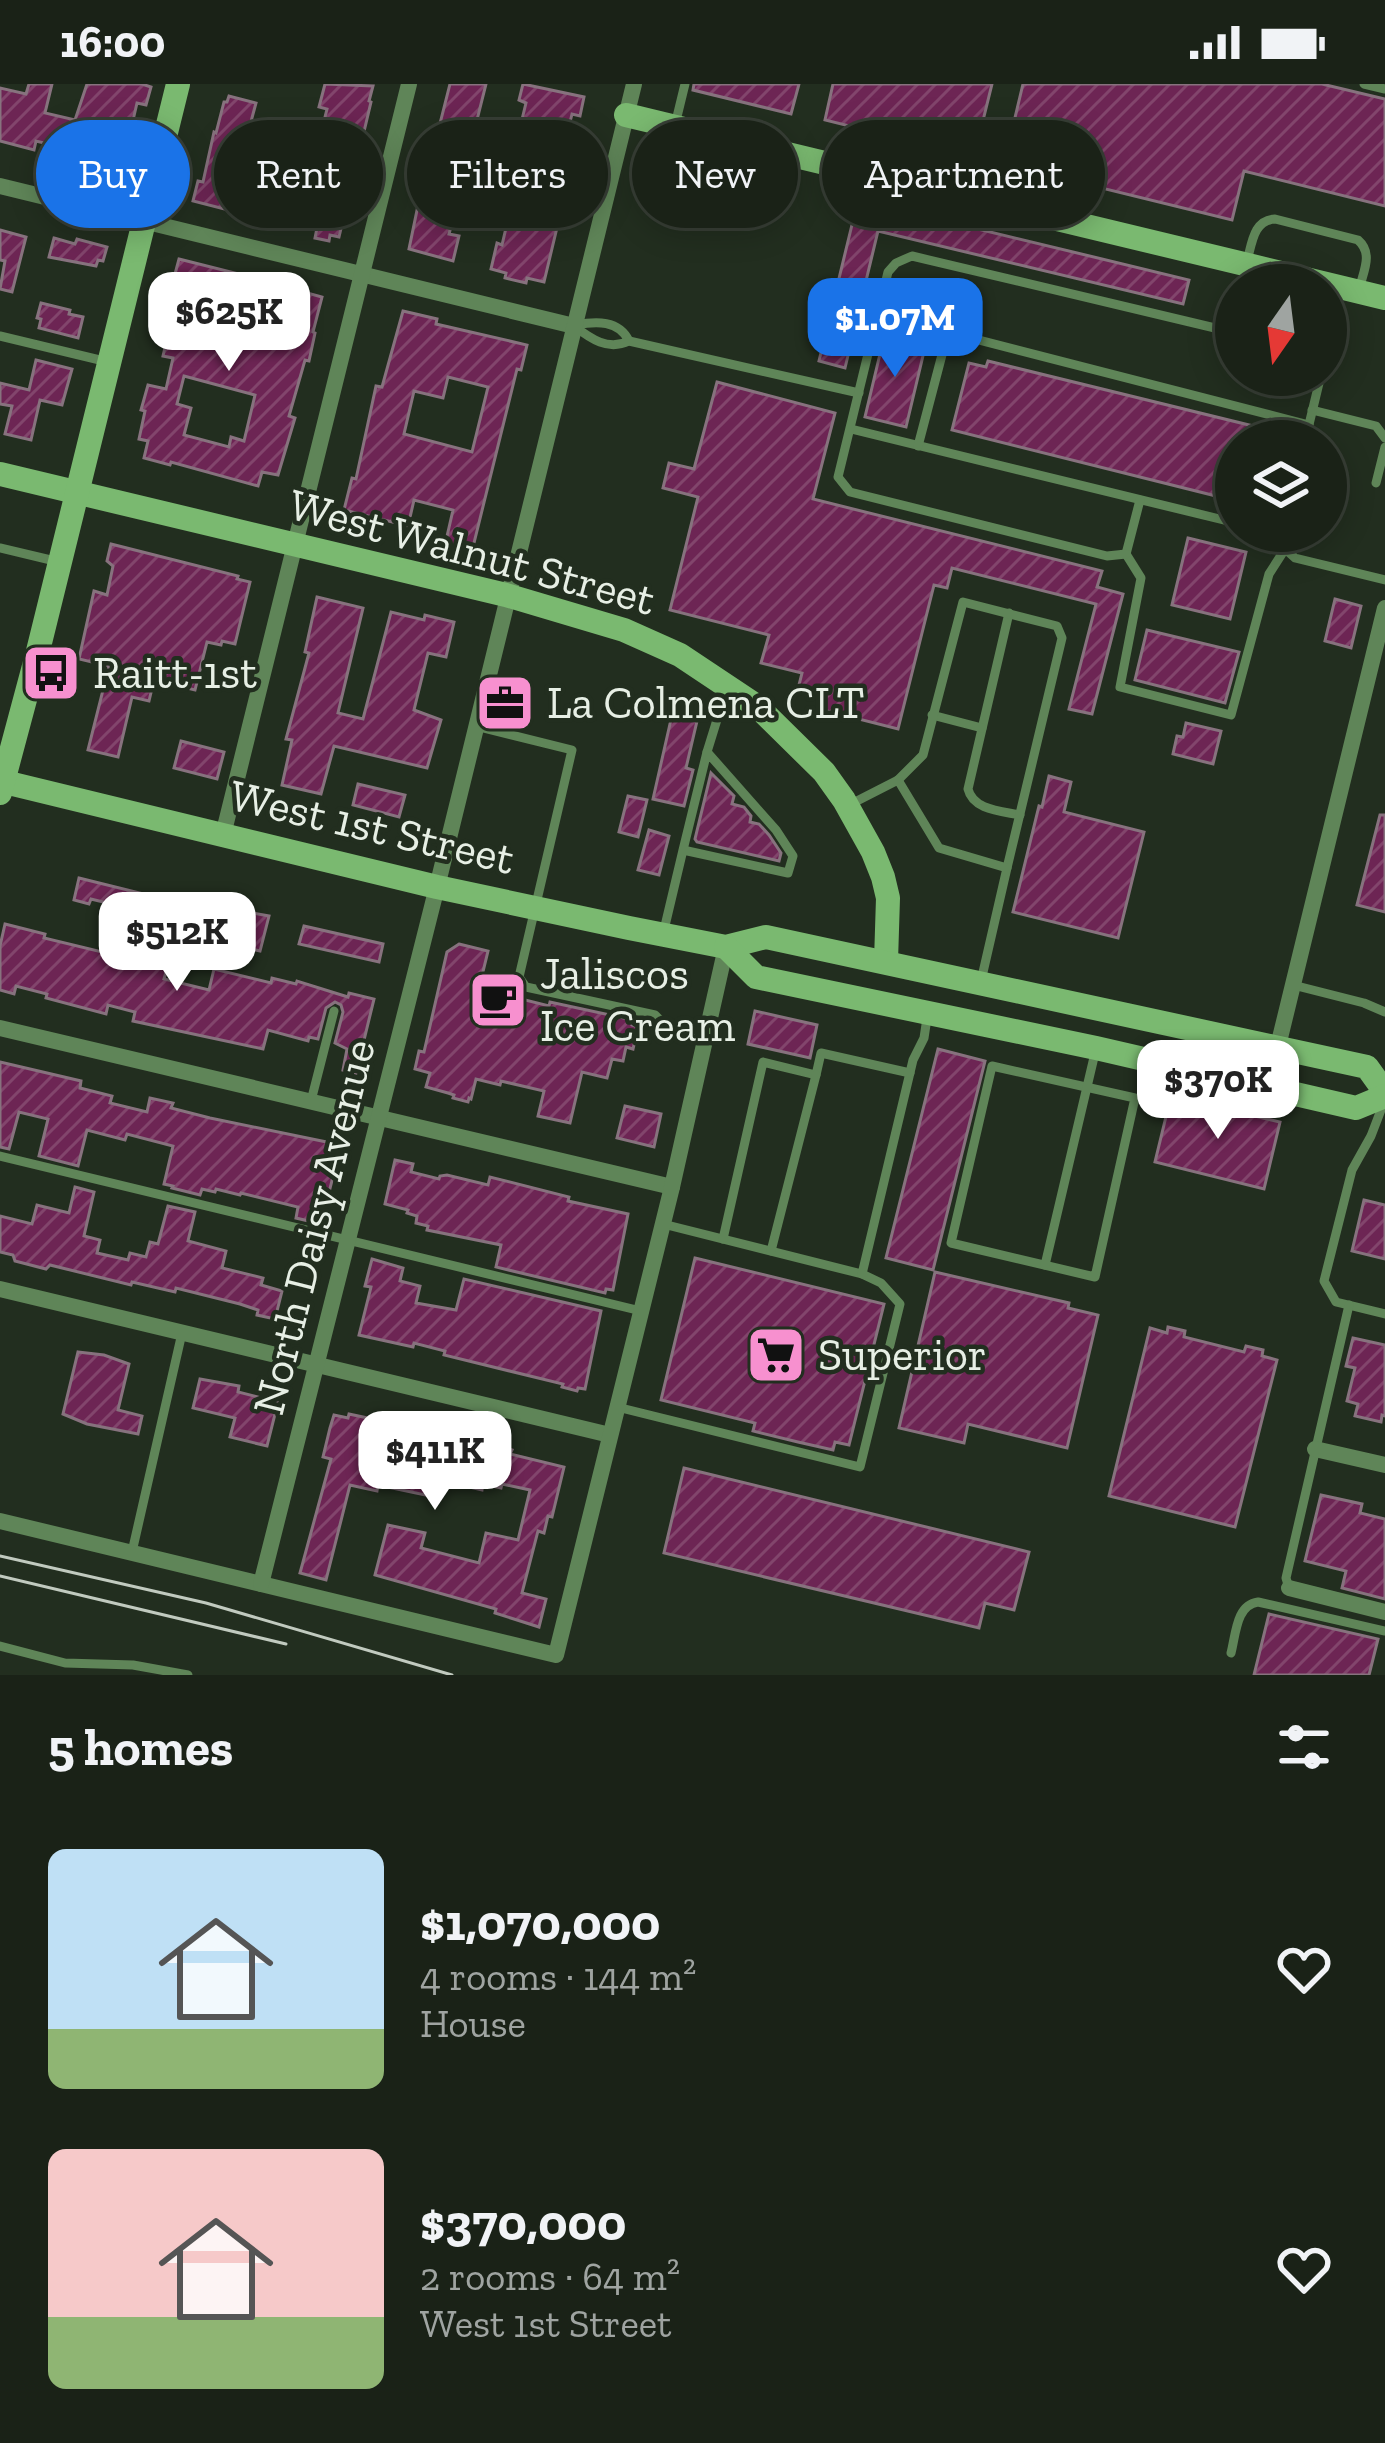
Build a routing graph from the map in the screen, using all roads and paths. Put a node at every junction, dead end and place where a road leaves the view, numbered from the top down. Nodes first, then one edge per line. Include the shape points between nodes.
1 (178, 84) edge
2 (409, 84) edge
3 (634, 84) edge
4 (685, 84) edge
5 (1364, 84) edge
6 (1385, 89) edge
7 (626, 115) junction
8 (169, 120) edge
9 (646, 120) edge
10 (677, 120) edge
11 (798, 157) edge
12 (0, 186) edge
13 (36, 195) edge
14 (143, 228) edge
15 (174, 228) edge
16 (1242, 264) edge
17 (1246, 264) edge
18 (362, 274) junction
19 (1347, 289) edge
20 (1358, 292) junction
21 (1385, 298) edge
22 (878, 314) junction
23 (574, 326) junction
24 (1215, 328) edge
25 (948, 332) junction
26 (0, 336) edge
27 (629, 341) junction
28 (110, 362) junction
29 (859, 393) junction
30 (1316, 396) edge
31 (1312, 410) junction
32 (1290, 420) edge
33 (1310, 420) edge
34 (851, 429) junction
35 (1385, 442) edge
36 (918, 446) junction
37 (0, 474) edge
38 (1376, 483) dead end
39 (77, 493) junction
40 (1140, 500) junction
41 (1215, 518) edge
42 (295, 545) junction
43 (0, 548) edge
44 (1283, 552) edge
45 (1288, 552) edge
46 (1126, 554) junction
47 (60, 562) junction
48 (1385, 580) edge
49 (506, 596) junction
50 (1385, 608) edge
51 (1009, 613) junction
52 (733, 689) junction
53 (932, 715) junction
54 (475, 726) junction
55 (982, 728) junction
56 (707, 752) junction
57 (898, 780) junction
58 (1, 786) edge
59 (847, 806) junction
60 (1020, 815) junction
61 (223, 836) junction
62 (683, 850) junction
63 (1007, 868) junction
64 (436, 887) junction
65 (534, 908) junction
66 (663, 935) junction
67 (726, 947) junction
68 (886, 961) junction
69 (981, 982) junction
70 (1293, 985) junction
71 (334, 1011) dead end
72 (1385, 1012) edge
73 (928, 1013) junction
74 (0, 1028) edge
75 (705, 1039) junction
76 (1278, 1046) junction
77 (1096, 1048) junction
78 (910, 1073) junction
79 (815, 1076) junction
80 (1087, 1087) junction
81 (1268, 1087) junction
82 (1385, 1096) edge
83 (311, 1101) junction
84 (379, 1117) junction
85 (0, 1156) edge
86 (672, 1187) junction
87 (663, 1224) junction
88 (723, 1239) junction
89 (347, 1241) junction
90 (771, 1251) junction
91 (1045, 1265) junction
92 (862, 1274) junction
93 (0, 1289) edge
94 (1349, 1306) junction
95 (641, 1311) junction
96 (1385, 1314) edge
97 (182, 1333) junction
98 (316, 1365) junction
99 (617, 1407) junction
100 (610, 1435) junction
101 (1315, 1449) junction
102 (1385, 1465) edge
103 (0, 1521) edge
104 (132, 1552) junction
105 (261, 1583) junction
106 (1289, 1588) joint
107 (1385, 1612) edge
108 (1385, 1631) edge
109 (0, 1646) edge
110 (1231, 1653) dead end
111 (188, 1675) edge

1 - 8 street
2 - 18 street
3 - 7 street, North Daisy Avenue
4 - 10 lane
5 - 6 lane
7 - 9 street
7 - 23 street, North Daisy Avenue
11 - 16 street
12 - 13 street
14 - 28 street
15 - 18 street
17 - 20 lane via 1268,219 1352,237 1367,257
18 - 23 street
18 - 42 street
19 - 20 street
20 - 21 street
22 - 24 lane via 888,272 912,256
22 - 25 lane
22 - 29 lane
23 - 27 lane via 608,344
23 - 27 lane via 613,326
23 - 49 street, North Daisy Avenue
25 - 32 lane
25 - 36 lane
26 - 28 lane
27 - 29 lane
28 - 39 street
29 - 34 lane
30 - 31 lane
31 - 33 lane
31 - 35 lane via 1376,426
34 - 36 lane
34 - 46 lane via 838,476 850,492 1107,556
35 - 38 lane
36 - 40 lane
37 - 39 street, West Walnut Street
39 - 42 street, West Walnut Street
39 - 47 street
40 - 41 lane
40 - 46 lane
42 - 49 street, West Walnut Street
42 - 61 street
43 - 47 lane
44 - 46 lane via 1269,574 1232,715 1120,687 1142,578
45 - 48 lane
47 - 58 street
49 - 52 street, West Walnut Street via 623,631
49 - 54 street, North Daisy Avenue
50 - 70 street
51 - 53 lane via 963,602
51 - 55 lane
51 - 60 lane via 1057,626 1062,638
52 - 56 lane
52 - 59 street, West Walnut Street via 794,740
53 - 55 lane
53 - 57 lane via 923,755
54 - 64 street, North Daisy Avenue
54 - 65 lane via 572,750
55 - 60 lane via 969,797
56 - 62 lane
56 - 62 lane via 793,856 788,873
57 - 59 lane
57 - 63 lane via 939,848
58 - 61 street, West 1st Street
59 - 68 street, West Walnut Street via 883,877
60 - 63 lane
61 - 64 street, West 1st Street
62 - 66 lane
63 - 69 lane
64 - 65 street, West 1st Street
64 - 84 street, North Daisy Avenue
65 - 66 street, West 1st Street
65 - 75 lane via 519,977 526,987 655,1015 670,1030
66 - 67 street, West 1st Street
67 - 68 street, West 1st Street via 766,937
67 - 73 street, West 1st Street via 756,977
67 - 75 street
68 - 69 street, West 1st Street
69 - 76 street, West 1st Street
70 - 72 lane
70 - 76 street
71 - 83 lane
73 - 77 street, West 1st Street
73 - 78 lane
74 - 83 street
75 - 86 street
76 - 81 street
76 - 82 street, West 1st Street via 1367,1067
77 - 80 lane
77 - 81 street, West 1st Street
78 - 79 lane via 821,1053
78 - 92 lane
79 - 88 lane via 763,1062
79 - 90 lane
80 - 91 lane
80 - 91 lane via 1136,1098 1095,1277
80 - 91 lane via 992,1066 951,1244
81 - 82 street, West 1st Street via 1356,1108
82 - 94 lane via 1352,1171 1324,1281 1336,1302
83 - 84 street
84 - 86 street
84 - 89 street, North Daisy Avenue
85 - 89 lane
86 - 87 street
87 - 88 lane
87 - 95 street
88 - 90 lane
89 - 95 lane
89 - 98 street, North Daisy Avenue
90 - 92 lane
92 - 99 lane via 900,1304 860,1467
93 - 97 street
94 - 96 lane
94 - 101 lane
95 - 99 street
97 - 98 street
97 - 104 lane
98 - 100 street
98 - 105 street, North Daisy Avenue
99 - 100 street
100 - 105 street via 556,1654
101 - 102 street
101 - 106 lane
103 - 104 street
104 - 105 street
106 - 107 street
108 - 110 lane via 1258,1602 1242,1610
109 - 111 lane via 65,1663

